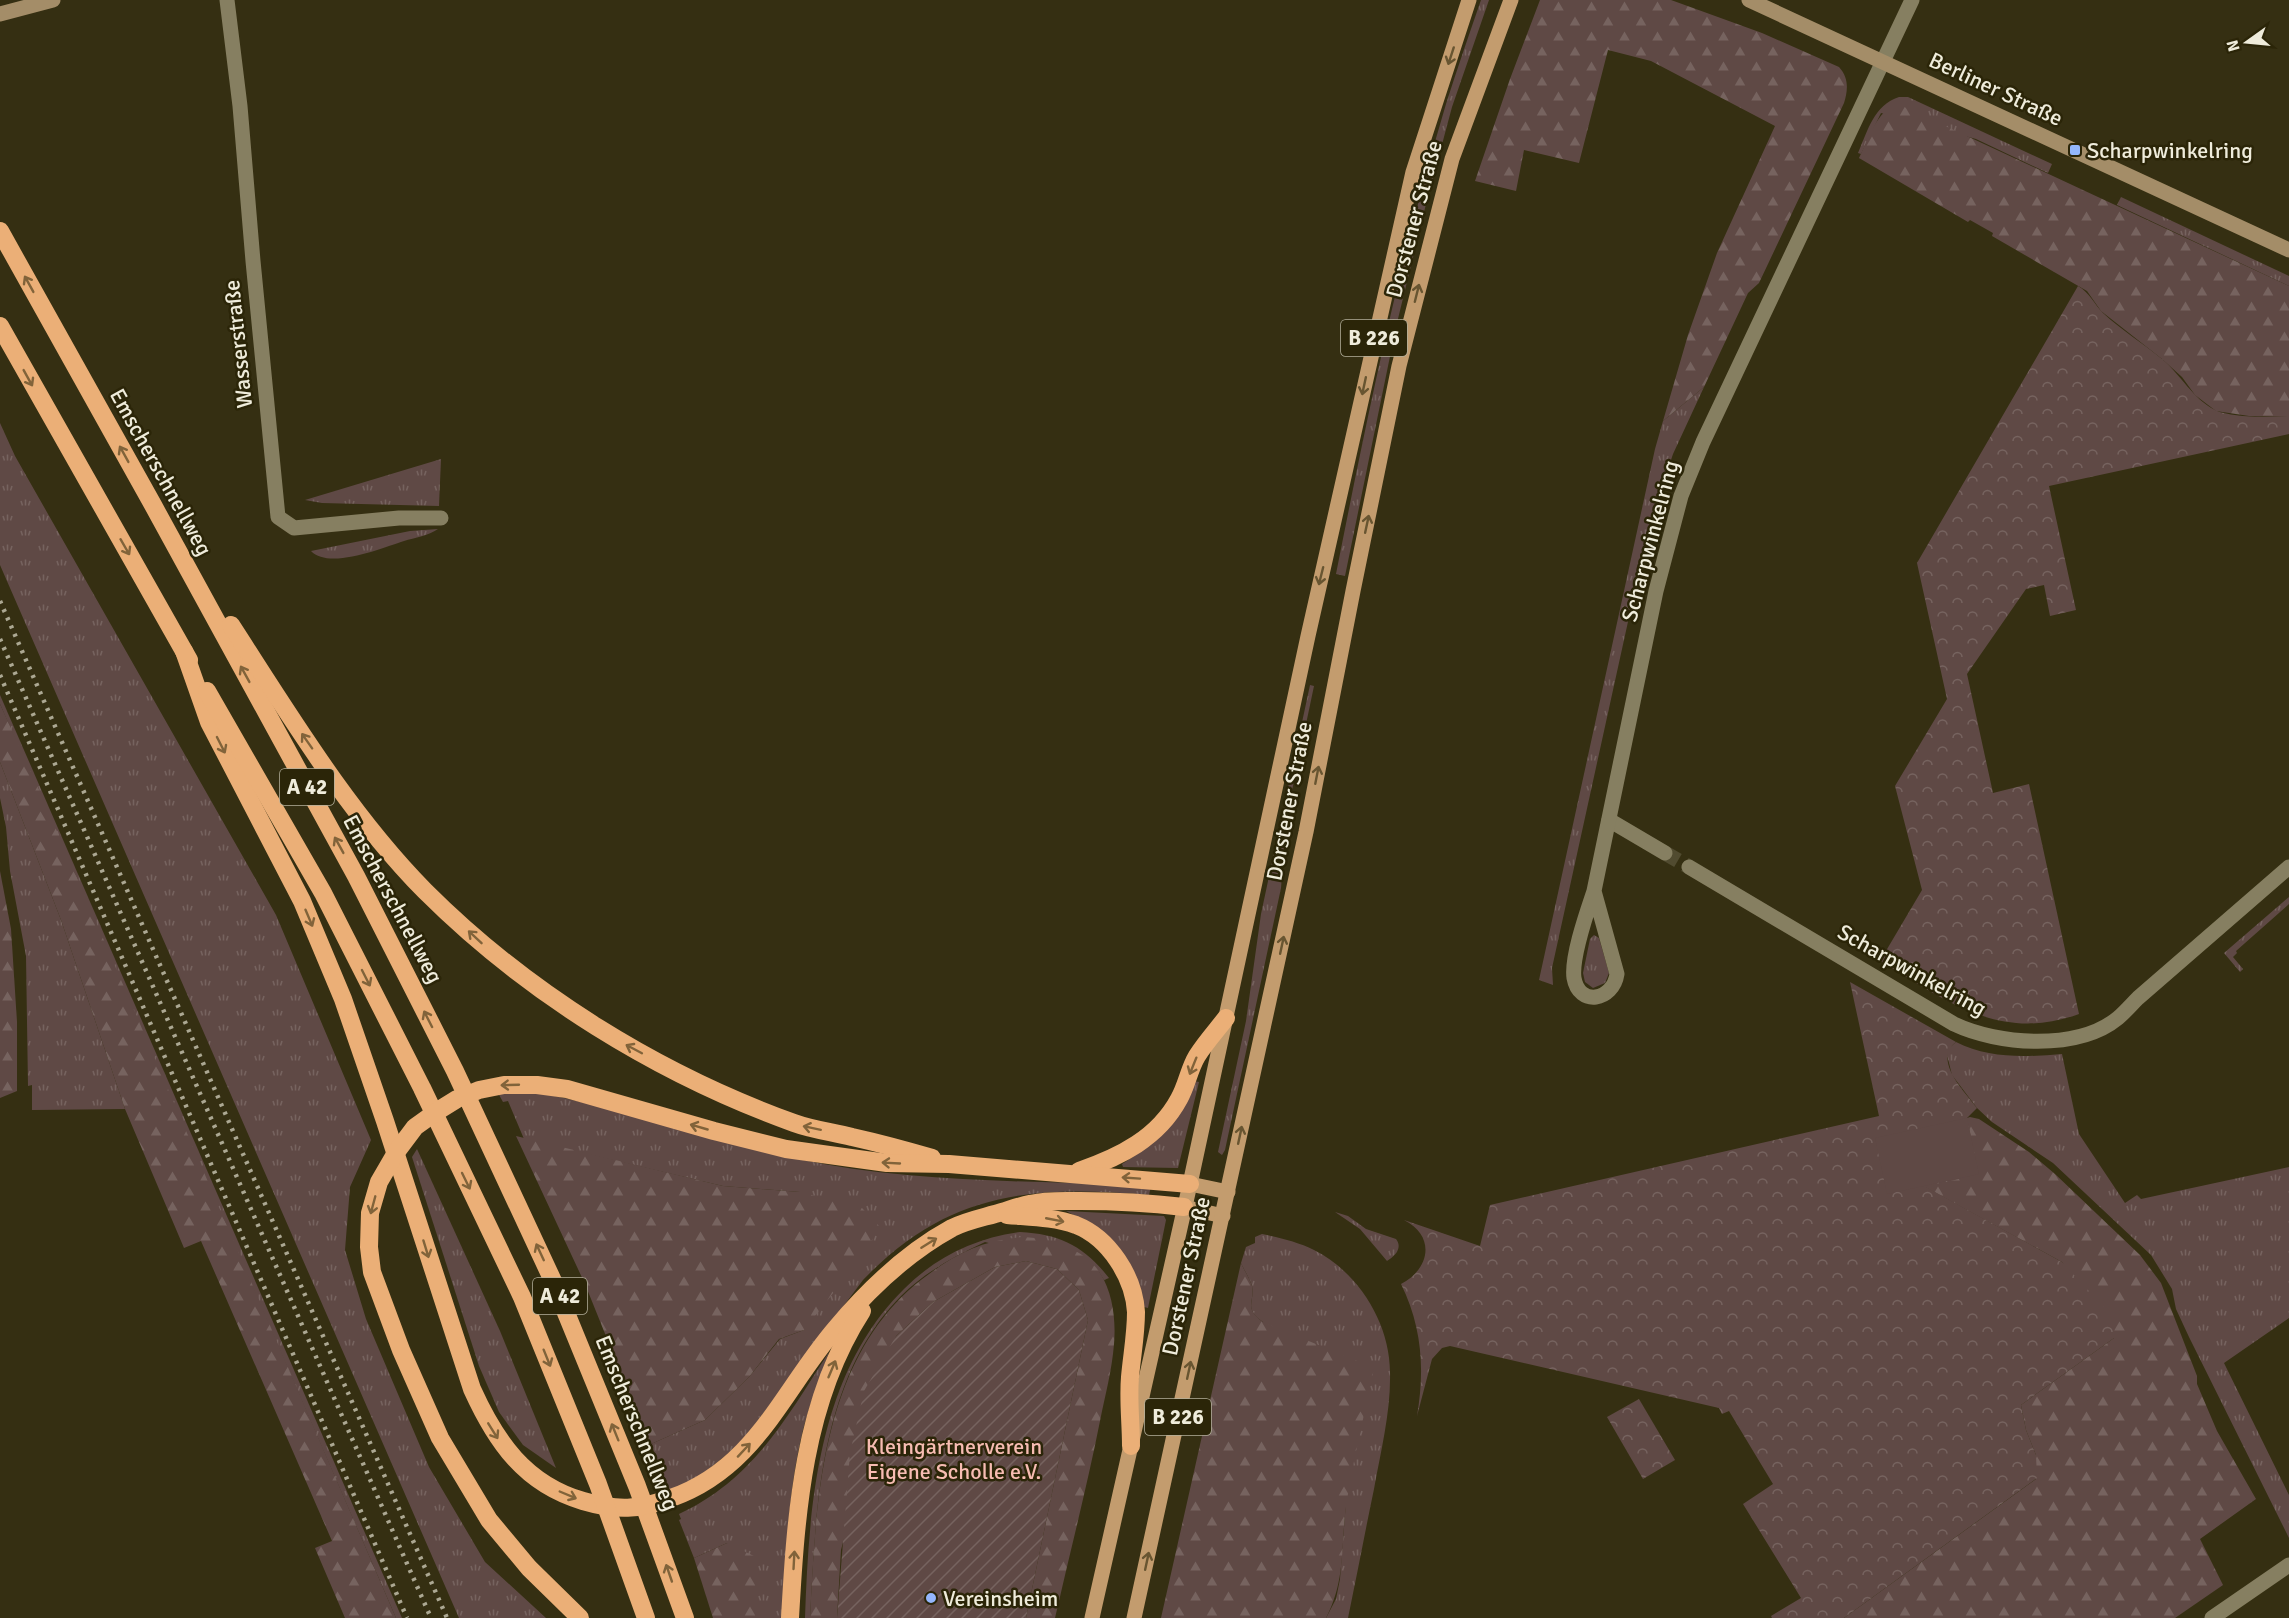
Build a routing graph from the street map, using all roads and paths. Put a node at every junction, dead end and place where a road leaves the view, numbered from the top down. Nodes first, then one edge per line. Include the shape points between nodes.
1 (53, 0) edge
2 (227, 0) edge
3 (1469, 0) edge
4 (1511, 0) edge
5 (1749, 0) edge
6 (1912, 0) edge
7 (0, 14) edge
8 (1882, 60) junction
9 (0, 231) edge
10 (2289, 250) edge
11 (0, 326) edge
12 (153, 505) junction
13 (441, 518) dead end
14 (184, 651) junction
15 (1609, 820) junction
16 (1665, 853) tunnel mouth
17 (1689, 867) tunnel mouth
18 (2289, 867) edge
19 (1594, 891) junction
20 (1226, 1018) junction
21 (949, 1164) junction
22 (1071, 1173) junction
23 (1190, 1184) junction
24 (1228, 1192) junction
25 (1184, 1207) junction
26 (997, 1214) junction
27 (1223, 1216) junction
28 (883, 1279) junction
29 (1131, 1446) junction
30 (2289, 1565) edge
31 (580, 1618) edge
32 (646, 1618) edge
33 (685, 1618) edge
34 (790, 1618) edge
35 (1092, 1618) edge
36 (1134, 1618) edge
37 (2212, 1618) edge

1 - 7 main road
2 - 13 street, Wasserstraße via 278,517 294,528
3 -> 20 main road, Dorstener Straße / B 226 via 1410,183
24 -> 4 main road, Dorstener Straße / B 226 via 1306,832 1403,349 1452,159
5 - 8 main road, Berliner Straße
6 - 8 street, Scharpwinkelring
8 - 10 main road, Berliner Straße
8 - 15 street, Scharpwinkelring via 1681,496 1656,591
12 -> 9 highway, Emscherschnellweg / A 42
11 -> 14 highway, A 42
21 -> 12 highway via 889,1145 796,1124 736,1099 627,1046 496,957 424,890 378,838 303,735
33 -> 12 highway, Emscherschnellweg / A 42 via 654,1528 553,1281 474,1110 356,876
14 -> 28 highway via 209,722 302,901 343,999 472,1389 486,1420 519,1464 546,1485 603,1507 652,1505 691,1491 742,1453 835,1329
14 -> 32 highway, A 42 via 323,893 522,1297 598,1484
15 - 16 street
15 - 19 street, Scharpwinkelring
17 - 18 street, Scharpwinkelring via 1954,1024 1991,1037 2031,1042 2085,1035 2117,1019
19 - 19 street, Scharpwinkelring via 1581,932 1574,980 1582,993 1600,997 1616,983 1617,974
20 -> 22 highway via 1197,1057 1181,1096 1161,1125 1136,1146
20 - 23 main road, Dorstener Straße / B 226
21 - 22 highway
21 -> 31 highway via 887,1163 786,1149 567,1089 537,1085 479,1090 457,1099 415,1127 379,1182 370,1213 372,1272 380,1296 440,1438 489,1520 529,1568
23 -> 22 highway
23 - 24 main road
23 - 25 main road, Dorstener Straße / B 226
24 - 27 main road, Dorstener Straße / B 226
25 - 26 highway via 1049,1201
25 - 27 main road
25 - 29 main road, Dorstener Straße / B 226
28 -> 26 highway via 914,1252 953,1228
26 -> 29 highway via 1048,1218 1077,1226 1102,1242 1120,1266 1136,1311 1130,1378
36 -> 27 main road, Dorstener Straße / B 226
34 -> 28 highway via 804,1468 819,1400 853,1325
29 - 35 main road, Dorstener Straße / B 226
30 - 37 street

